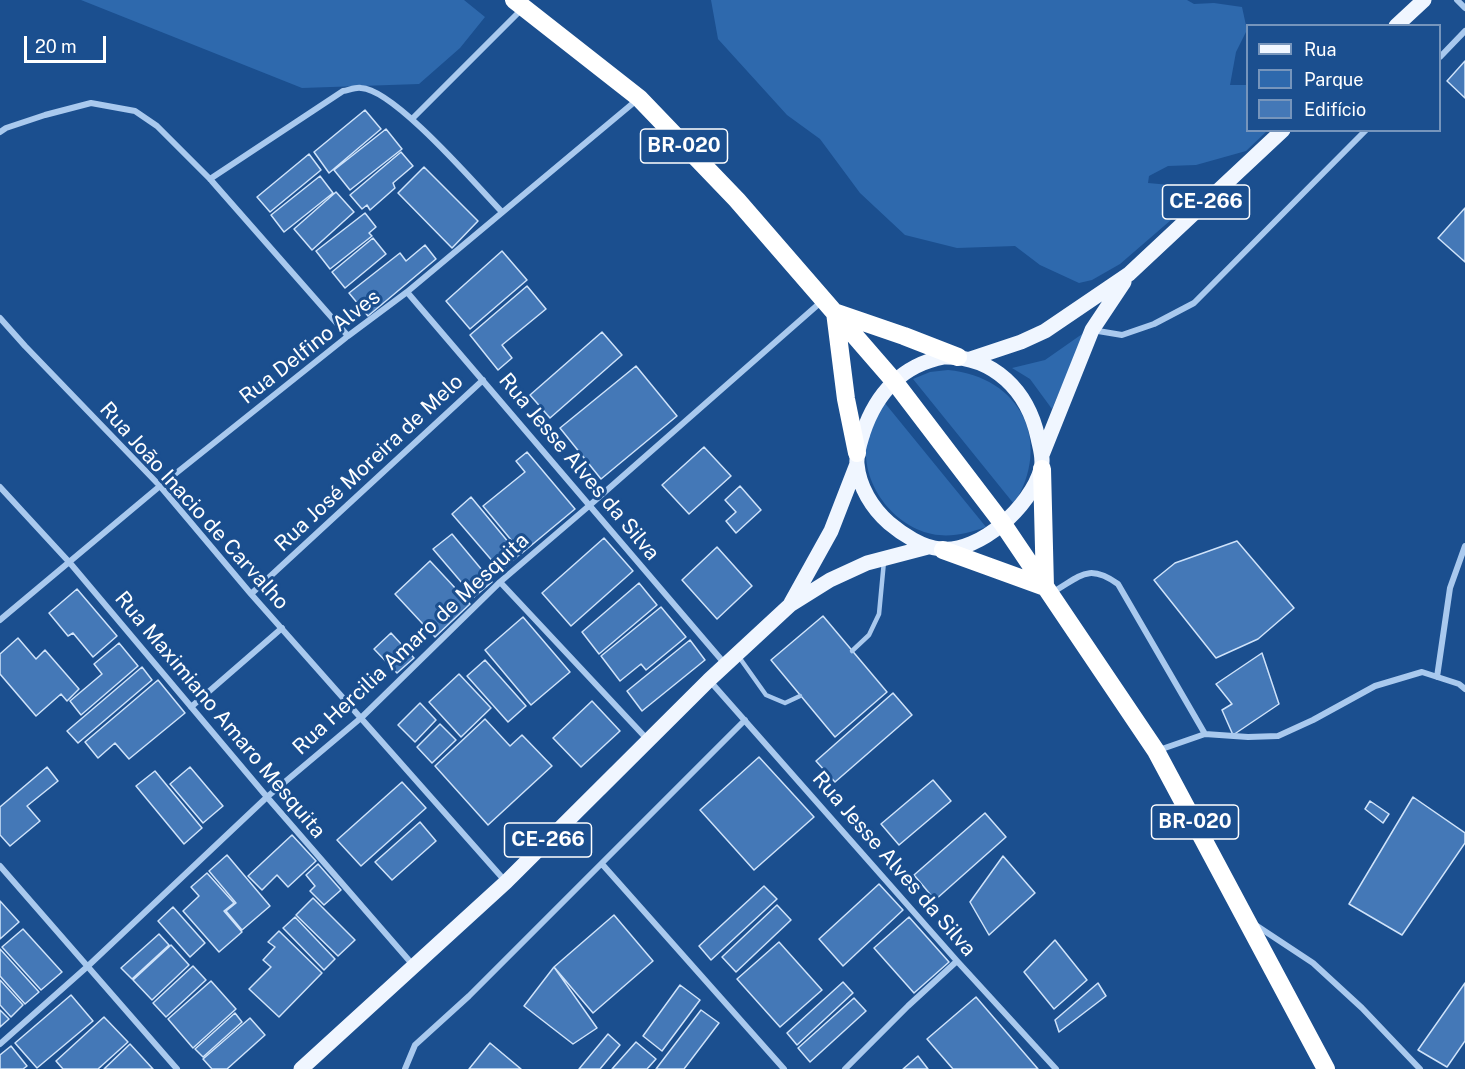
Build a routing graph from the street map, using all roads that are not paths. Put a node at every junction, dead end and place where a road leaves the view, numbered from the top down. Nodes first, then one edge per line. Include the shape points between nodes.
1 (1424, 0) edge
2 (1457, 0) edge
3 (519, 4) edge
4 (1465, 8) edge
5 (1398, 24) edge
6 (1465, 31) edge
7 (1441, 56) edge
8 (639, 98) junction
9 (412, 119) junction
10 (0, 132) edge
11 (1281, 132) edge
12 (1364, 132) edge
13 (210, 179) junction
14 (502, 212) junction
15 (1129, 274) junction
16 (407, 292) junction
17 (829, 306) junction
18 (0, 318) edge
19 (1092, 330) junction
20 (348, 336) junction
21 (964, 358) junction
22 (483, 380) junction
23 (894, 381) junction
24 (857, 459) junction
25 (1042, 462) junction
26 (160, 486) junction
27 (0, 487) edge
28 (590, 505) junction
29 (1003, 524) junction
30 (1465, 546) edge
31 (936, 549) junction
32 (884, 558) junction
33 (70, 563) junction
34 (500, 582) junction
35 (1047, 591) junction
36 (251, 594) junction
37 (790, 605) junction
38 (0, 620) edge
39 (282, 628) junction
40 (852, 651) dead end
41 (731, 659) junction
42 (1437, 677) junction
43 (709, 680) junction
44 (1465, 689) edge
45 (800, 696) dead end
46 (191, 707) junction
47 (362, 717) junction
48 (745, 720) junction
49 (1205, 734) junction
50 (648, 739) junction
51 (1156, 751) junction
52 (267, 797) junction
53 (602, 864) junction
54 (0, 866) edge
55 (506, 882) junction
56 (1248, 920) junction
57 (957, 961) junction
58 (414, 965) junction
59 (88, 966) junction
60 (0, 1044) edge
61 (177, 1069) edge
62 (301, 1069) edge
63 (405, 1069) edge
64 (784, 1069) edge
65 (845, 1069) edge
66 (1056, 1069) edge
67 (1326, 1069) edge
68 (1420, 1069) edge

1 - 5 main road
2 - 4 street
3 - 8 highway, BR-020
3 - 9 street
6 - 7 street
8 - 14 street, Rua Delfino Alves
8 - 17 highway, BR-020 via 737,200
9 - 13 street via 379,94 362,88 343,91
9 - 14 street
10 - 13 street via 91,103 135,111 157,126
11 - 15 main road, CE-266
12 - 19 street via 1194,303 1122,335
13 - 20 street
14 - 16 street, Rua Delfino Alves
15 - 19 main road, CE-266
15 - 21 main road, CE-266 via 1045,331
16 - 20 street, Rua Delfino Alves
16 - 22 street, Rua Jesse Alves da Silva
17 - 21 highway
17 - 23 highway, BR-020
17 - 24 highway
17 - 28 street, Rua Hercilia Amaro de Mesquita
18 - 26 street, Rua João Inacio de Carvalho
19 - 25 main road, CE-266
20 - 26 street, Rua Delfino Alves
21 - 23 main road via 934,359
21 - 25 main road via 1002,376 1017,390 1035,424
22 - 28 street, Rua Jesse Alves da Silva
22 - 36 street, Rua José Moreira de Melo
23 - 24 main road via 875,404
23 - 29 highway, BR-020
24 - 31 main road via 861,485 877,511 892,526
24 - 37 main road, CE-266 via 831,531
25 - 29 main road via 1025,501
25 - 35 highway
26 - 33 street, Rua Delfino Alves
26 - 36 street, Rua João Inacio de Carvalho
27 - 33 street, Rua Maximiano Amaro Mesquita
28 - 34 street, Rua Hercilia Amaro de Mesquita
28 - 41 street, Rua Jesse Alves da Silva
29 - 31 main road via 954,548
29 - 35 highway, BR-020
30 - 42 street via 1450,588
31 - 32 main road, CE-266
31 - 35 highway
32 - 37 main road, CE-266 via 830,580
32 - 40 lane via 879,614 869,634
33 - 38 street, Rua Delfino Alves
33 - 46 street, Rua Maximiano Amaro Mesquita
34 - 47 street, Rua Hercilia Amaro de Mesquita
34 - 50 street
35 - 49 street via 1097,572 1118,584
35 - 51 highway, BR-020
36 - 39 street, Rua João Inacio de Carvalho
37 - 41 main road, CE-266
39 - 46 street
39 - 47 street, Rua João Inacio de Carvalho
41 - 43 main road, CE-266
41 - 45 lane via 766,695 785,703
42 - 44 street
42 - 49 street via 1422,672 1376,687 1278,736
43 - 48 street, Rua Jesse Alves da Silva
43 - 50 main road, CE-266
46 - 52 street, Rua Maximiano Amaro Mesquita
47 - 52 street, Rua Hercilia Amaro de Mesquita
47 - 55 street, Rua João Inacio de Carvalho
48 - 53 street
48 - 57 street, Rua Jesse Alves da Silva
49 - 51 street
50 - 55 main road, CE-266
51 - 56 highway, BR-020
52 - 58 street, Rua Maximiano Amaro Mesquita
52 - 59 street, Rua Hercilia Amaro de Mesquita
53 - 63 street via 415,1045
53 - 64 street
54 - 59 street
55 - 58 main road, CE-266
56 - 67 highway, BR-020
56 - 68 street via 1313,963
57 - 65 street
57 - 66 street, Rua Jesse Alves da Silva
58 - 62 main road, CE-266
59 - 60 street, Rua Hercilia Amaro de Mesquita
59 - 61 street

